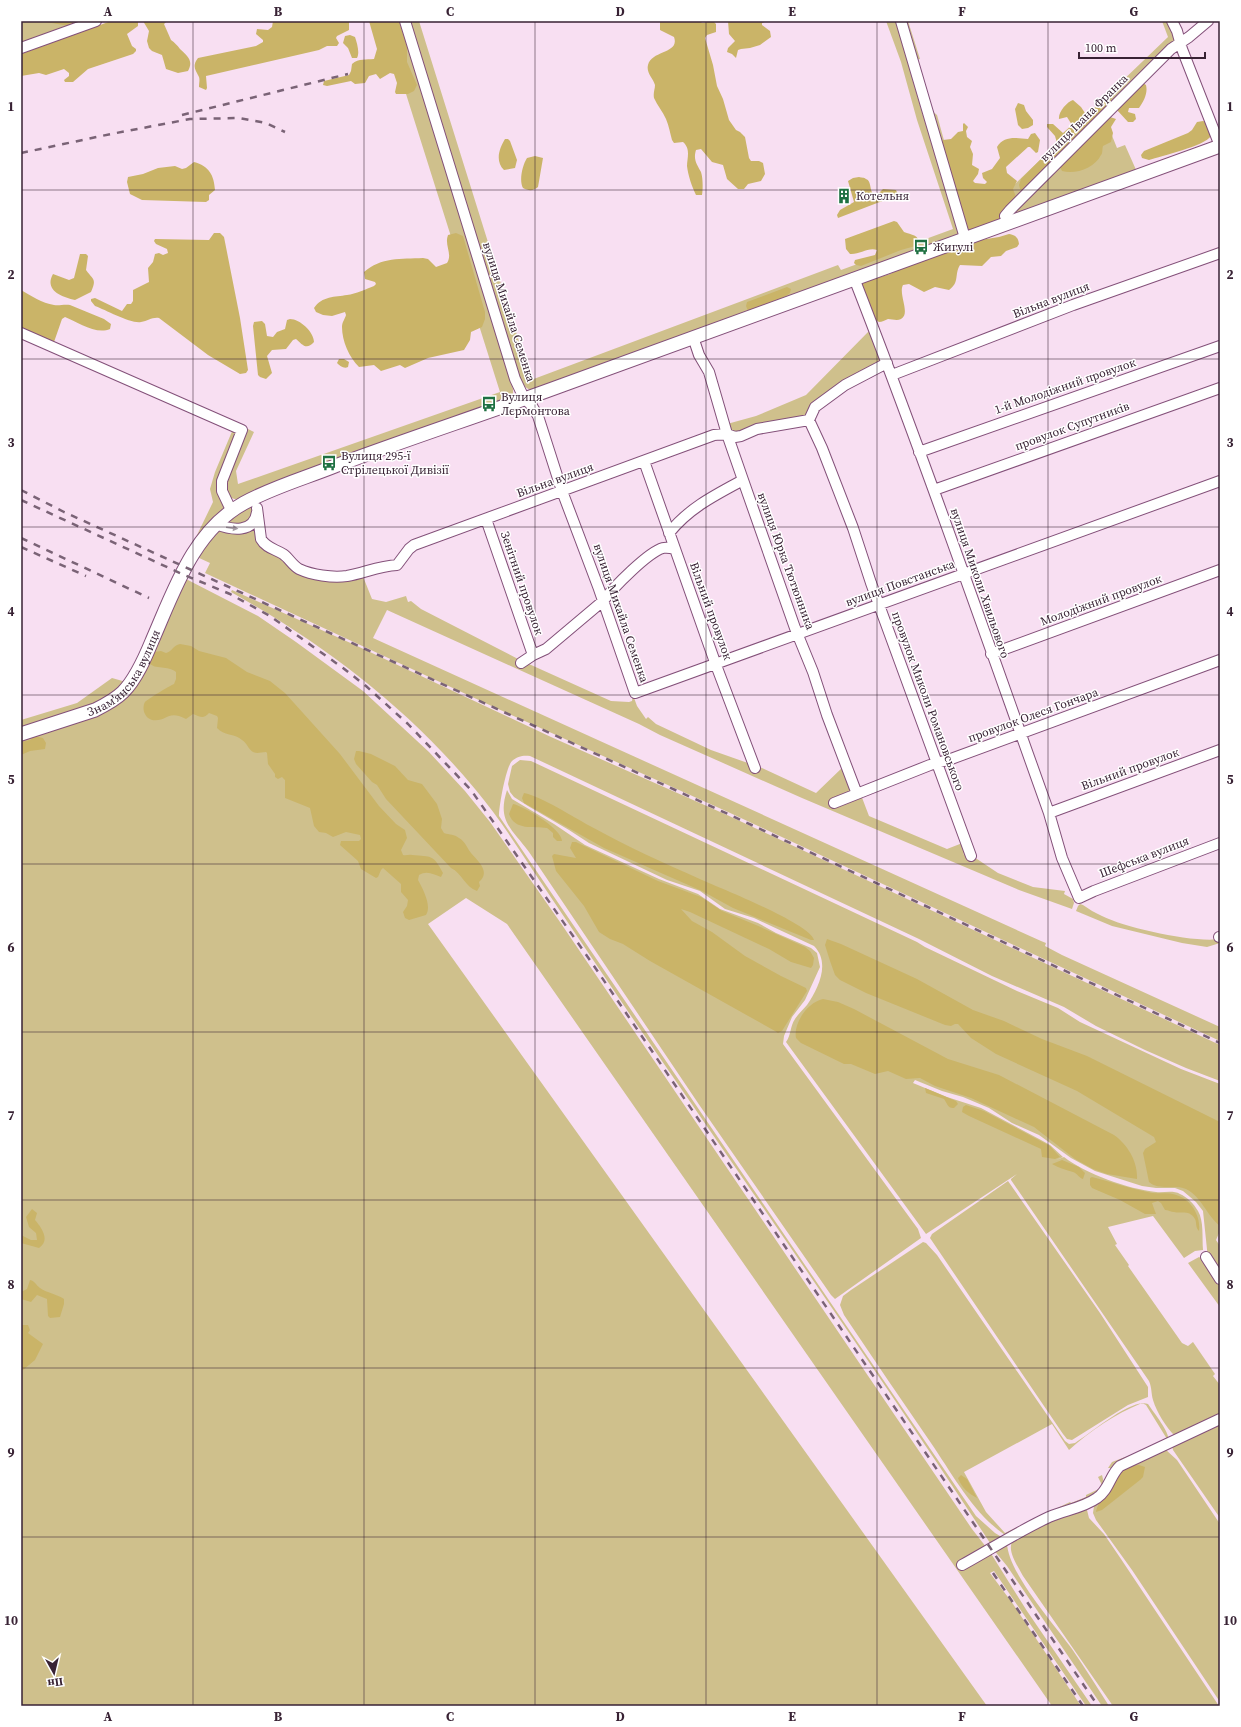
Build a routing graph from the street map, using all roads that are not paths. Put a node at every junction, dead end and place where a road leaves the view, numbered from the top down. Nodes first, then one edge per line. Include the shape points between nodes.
1 (96, 21) edge
2 (405, 21) edge
3 (900, 21) edge
4 (1172, 21) edge
5 (1208, 21) edge
6 (1180, 44) junction
7 (21, 48) edge
8 (1220, 146) edge
9 (1008, 223) junction
10 (965, 238) junction
11 (1220, 252) edge
12 (854, 278) junction
13 (21, 333) edge
14 (693, 337) junction
15 (1220, 346) edge
16 (887, 363) junction
17 (892, 375) junction
18 (1220, 388) edge
19 (524, 398) junction
20 (809, 420) junction
21 (727, 434) junction
22 (919, 452) junction
23 (644, 461) junction
24 (743, 480) junction
25 (1220, 481) edge
26 (934, 490) junction
27 (562, 491) junction
28 (257, 502) junction
29 (231, 510) junction
30 (486, 519) junction
31 (216, 524) junction
32 (669, 533) junction
33 (675, 549) junction
34 (1220, 570) edge
35 (962, 574) junction
36 (603, 601) junction
37 (879, 605) junction
38 (798, 634) junction
39 (533, 654) junction
40 (991, 654) junction
41 (1220, 660) edge
42 (521, 663) dead end
43 (716, 665) junction
44 (635, 693) joint
45 (1020, 733) junction
46 (21, 734) edge
47 (1220, 750) edge
48 (937, 763) junction
49 (755, 768) dead end
50 (857, 794) junction
51 (834, 803) dead end
52 (1049, 813) junction
53 (1220, 843) edge
54 (971, 856) dead end
55 (1079, 898) joint
56 (1206, 1257) dead end
57 (1220, 1279) edge
58 (1220, 1419) edge
59 (962, 1565) dead end

1 - 7 street
2 - 19 street, вулиця Михайла Семенка via 515,379
3 - 10 street
4 - 6 street
5 - 6 street, вулиця Івана Франка
6 - 8 street
6 - 9 street, вулиця Івана Франка via 1167,53 1010,210 1005,216
8 - 9 street, Знам'янська вулиця
9 - 10 street, Знам'янська вулиця
10 - 12 street, Знам'янська вулиця
11 - 17 street, Вільна вулиця
12 - 14 street, Знам'янська вулиця
12 - 16 street, вулиця Миколи Хвильового
13 - 29 street via 242,430 222,481 222,492
14 - 19 street, Знам'янська вулиця
14 - 21 street, вулиця Юрка Тютюнника via 699,355 709,372
15 - 22 street, 1-й Молодіжний провулок
16 - 17 street, вулиця Миколи Хвильового
16 - 20 street via 845,385 815,407
17 - 22 street, вулиця Миколи Хвильового
18 - 26 street, провулок Супутників
19 - 27 street, вулиця Михайла Семенка via 538,416
19 - 28 street, Знам'янська вулиця via 373,452
20 - 21 street, Вільна вулиця via 757,429 742,436
20 - 37 street, провулок Миколи Романовського via 831,470
21 - 23 street, Вільна вулиця via 714,435
21 - 24 street, вулиця Юрка Тютюнника
22 - 26 street, вулиця Миколи Хвильового
23 - 27 street, Вільна вулиця
23 - 32 street, Вільний провулок
24 - 32 street via 683,516
24 - 38 street, вулиця Юрка Тютюнника
25 - 35 street, вулиця Повстанська
26 - 35 street, вулиця Миколи Хвильового
27 - 30 street, Вільна вулиця
27 - 36 street, вулиця Михайла Семенка
28 - 29 street, Знам'янська вулиця
28 - 30 street, Вільна вулиця via 261,539 266,546 283,554 299,569 336,577 397,565 414,545
31 -> 28 street via 234,530 248,527 254,520
29 - 31 street, Знам'янська вулиця
30 - 39 street, Зенітний провулок
31 - 46 street, Знам'янська вулиця via 201,541 186,567 145,657 122,693 96,710
32 - 33 street, Вільний провулок
33 - 36 street via 664,547 657,550 638,565
33 - 43 street, Вільний провулок
34 - 40 street, Молодіжний провулок
35 - 37 street, вулиця Повстанська
35 - 40 street, вулиця Миколи Хвильового
36 - 39 street via 546,649
36 - 44 street, вулиця Михайла Семенка
37 - 38 street, вулиця Повстанська
37 - 48 street, провулок Миколи Романовського
38 - 43 street, вулиця Повстанська
38 - 50 street, вулиця Юрка Тютюнника
39 - 42 street
40 - 45 street, вулиця Миколи Хвильового
41 - 45 street, провулок Олеся Гончара
43 - 44 street, вулиця Повстанська
43 - 49 street, Вільний провулок
45 - 48 street, провулок Олеся Гончара
45 - 52 street, вулиця Миколи Хвильового
47 - 52 street, Вільний провулок
48 - 50 street, провулок Олеся Гончара
48 - 54 street, провулок Миколи Романовського
50 - 51 street, провулок Олеся Гончара
52 - 55 street, вулиця Миколи Хвильового via 1062,858
53 - 55 street, Шефська вулиця
56 - 57 street
58 - 59 street via 1120,1466 1115,1470 1106,1490 1096,1499 1049,1517

